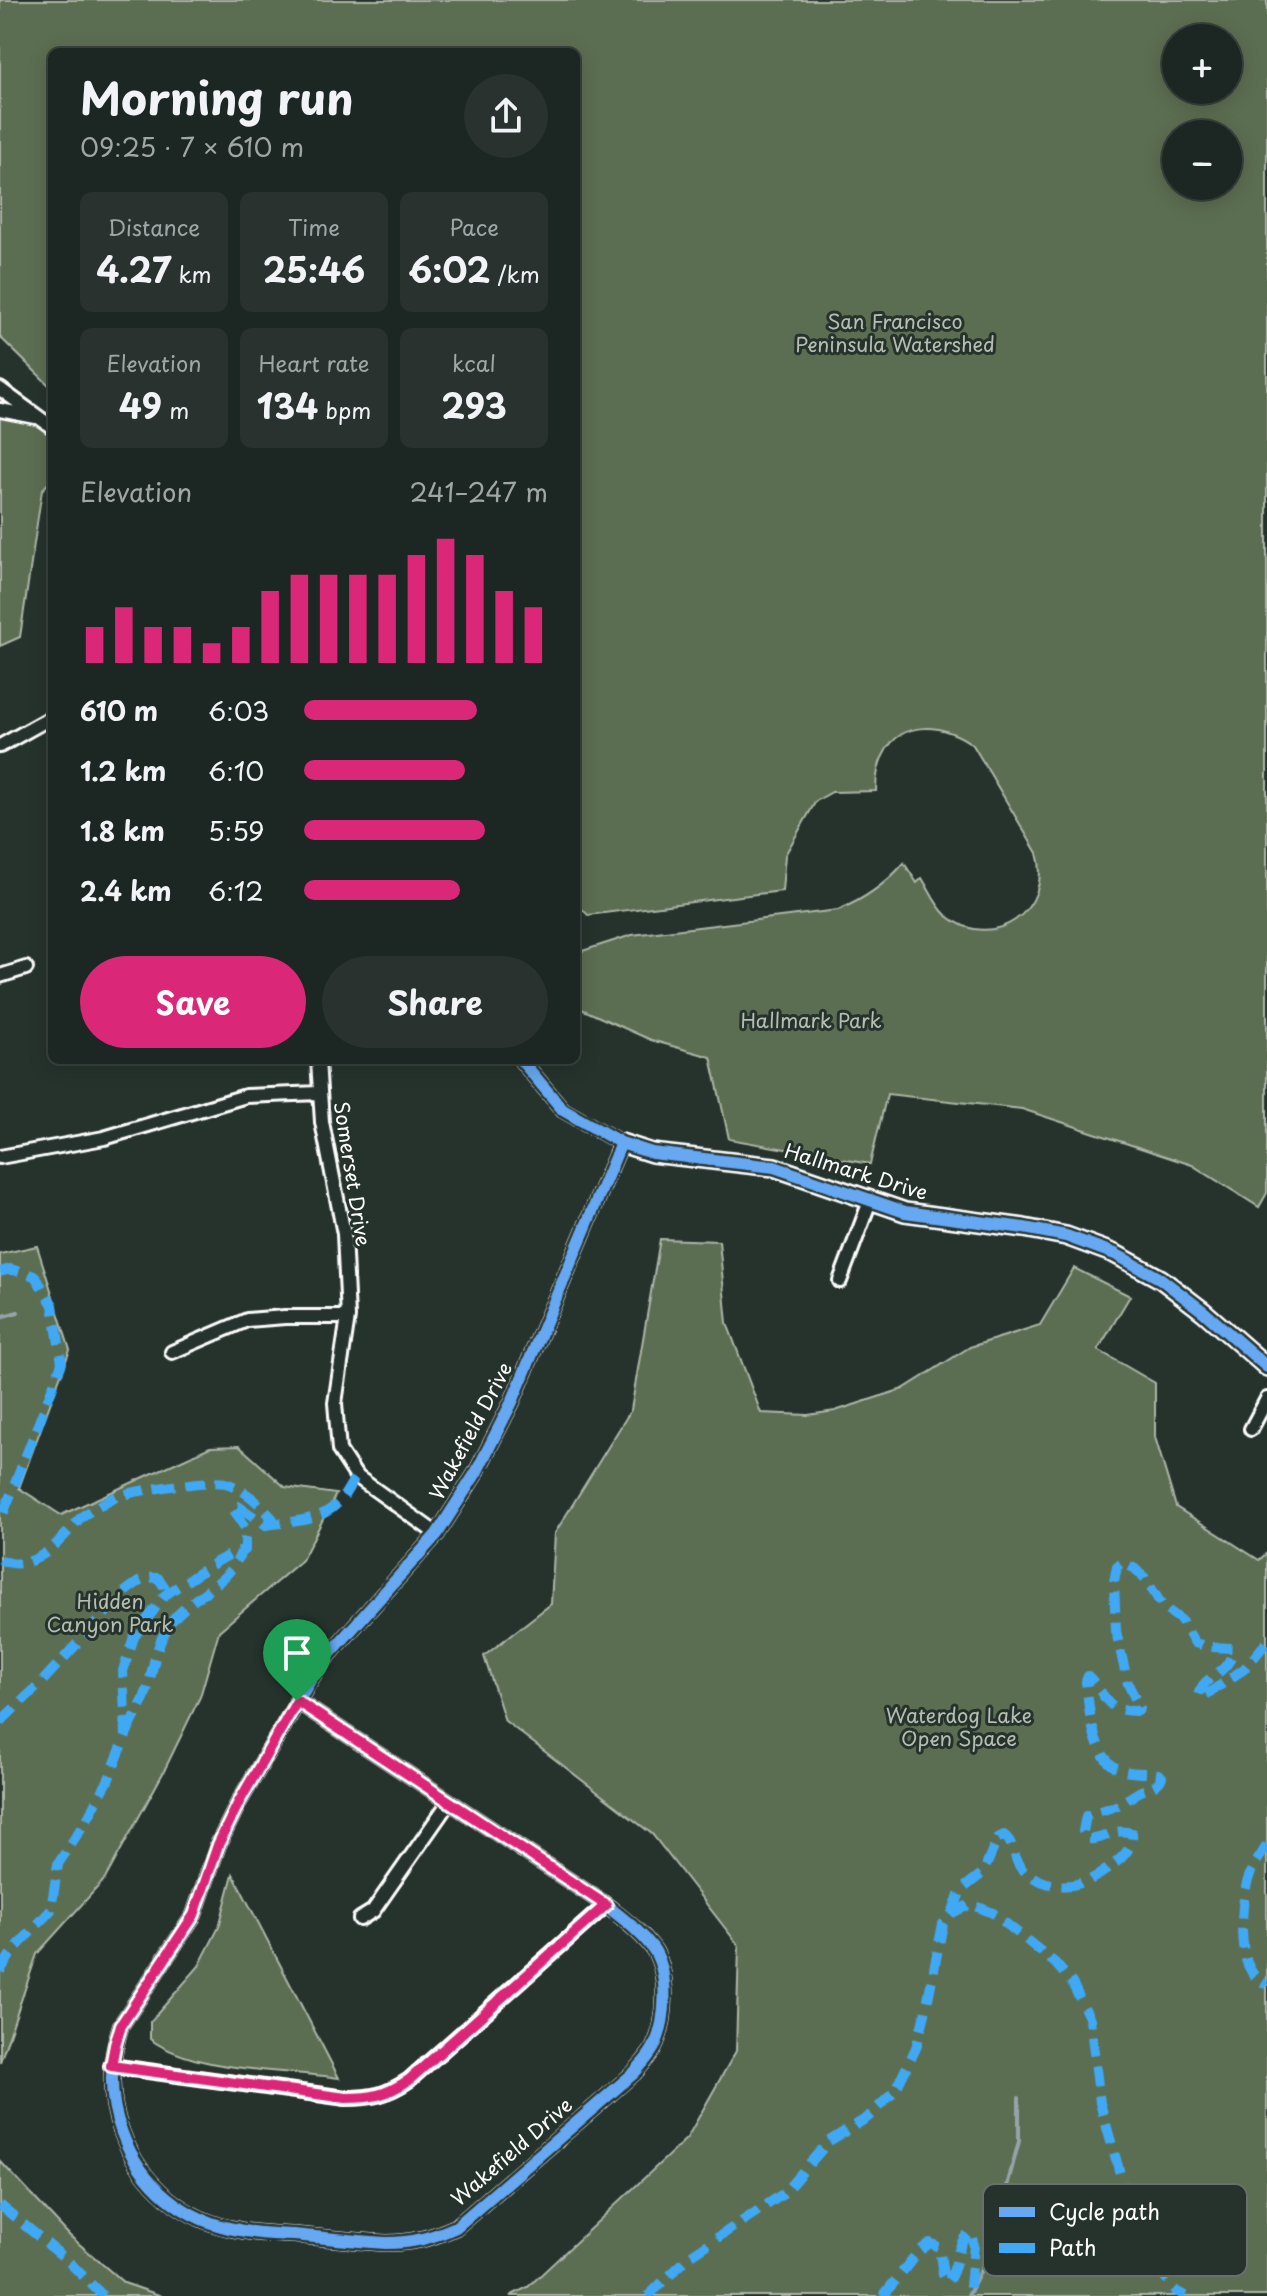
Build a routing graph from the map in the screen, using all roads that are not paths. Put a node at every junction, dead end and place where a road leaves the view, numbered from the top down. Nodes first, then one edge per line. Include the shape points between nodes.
1 (0, 389) edge
2 (0, 410) edge
3 (39, 418) junction
4 (48, 424) edge
5 (48, 719) edge
6 (0, 746) edge
7 (26, 968) dead end
8 (0, 976) edge
9 (318, 1064) edge
10 (524, 1064) edge
11 (319, 1093) junction
12 (621, 1143) junction
13 (0, 1157) edge
14 (870, 1201) junction
15 (840, 1281) dead end
16 (348, 1317) junction
17 (172, 1352) dead end
18 (1267, 1367) edge
19 (1267, 1399) edge
20 (1251, 1429) dead end
21 (437, 1534) junction
22 (297, 1701) junction
23 (449, 1802) junction
24 (606, 1905) junction
25 (360, 1919) dead end
26 (111, 2066) junction

1 - 3 street
2 - 3 street
3 - 4 street
5 - 6 street
7 - 8 street
9 - 11 street, Somerset Drive
10 - 12 street, Hallmark Drive via 563,1110
11 - 13 street via 246,1096 104,1138
11 - 16 street, Somerset Drive via 344,1234
12 - 14 street, Hallmark Drive via 652,1153 774,1167
12 - 21 street, Wakefield Drive via 512,1402
14 - 15 street
14 - 18 street, Hallmark Drive via 905,1212 1066,1236 1115,1254 1161,1279
16 - 17 street via 247,1320
16 - 21 street, Somerset Drive via 335,1403 339,1450 356,1476
19 - 20 street
21 - 22 street, Wakefield Drive via 318,1667
22 - 23 street, Wakefield Drive
22 - 26 street, Wakefield Drive via 218,1845 194,1915 121,2025
23 - 24 street, Wakefield Drive
23 - 25 street via 373,1911
24 - 26 street via 388,2093 346,2098
24 - 26 street, Wakefield Drive via 654,1949 662,1971 663,2016 653,2049 634,2073 456,2227 433,2238 386,2243 239,2230 182,2209 156,2189 127,2147 114,2106

